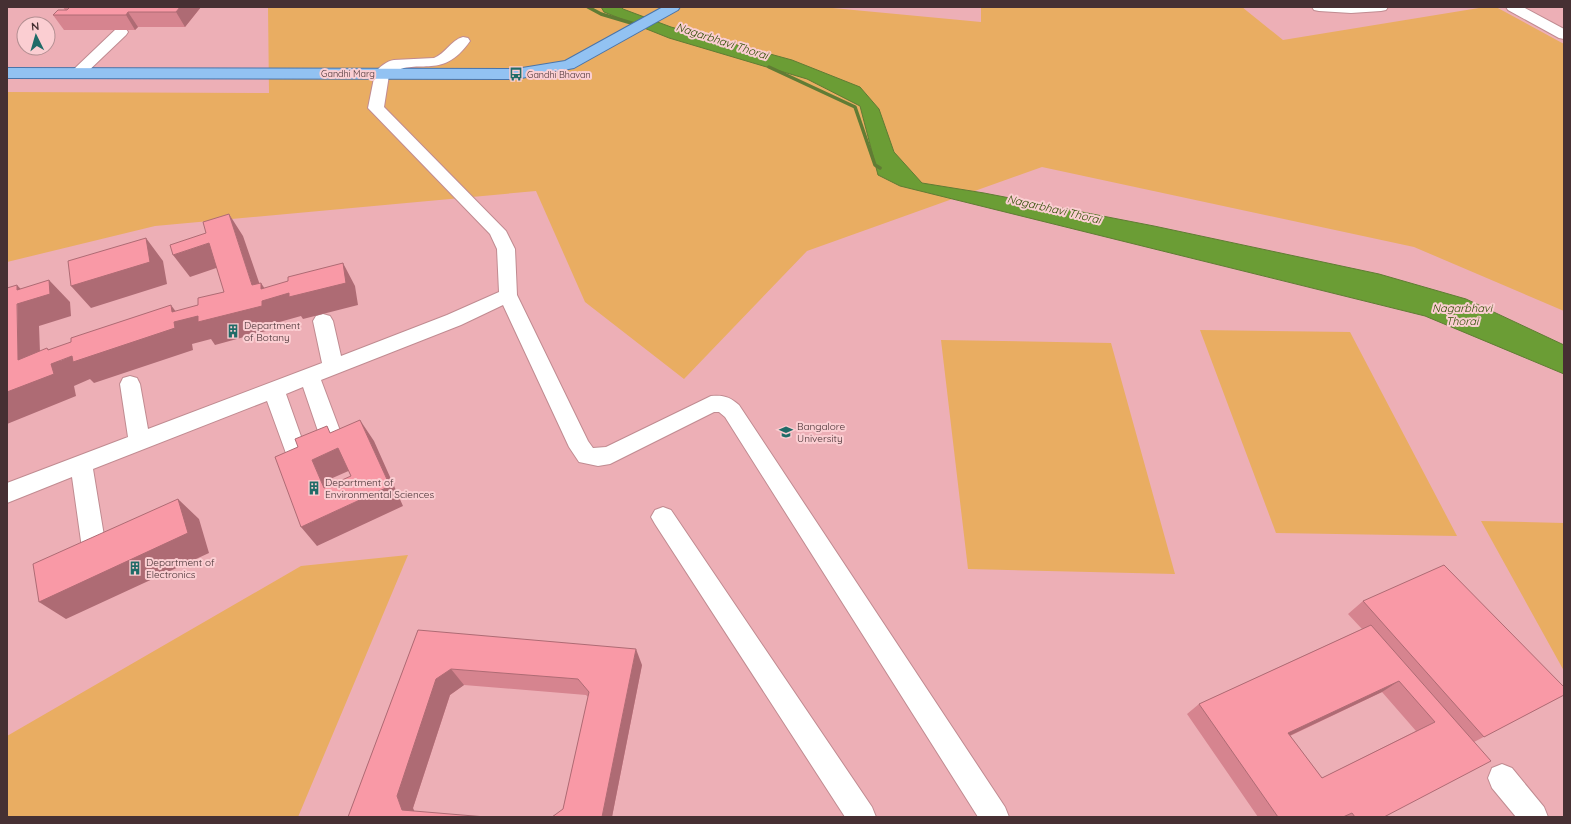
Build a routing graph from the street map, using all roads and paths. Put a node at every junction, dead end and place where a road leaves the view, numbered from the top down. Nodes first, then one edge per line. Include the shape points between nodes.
1 (673, 7) edge
2 (1319, 7) edge
3 (1381, 7) edge
4 (1513, 7) edge
5 (1360, 8) edge
6 (121, 32) edge
7 (1564, 35) edge
8 (463, 41) dead end
9 (7, 73) edge
10 (78, 73) junction
11 (382, 74) junction
12 (508, 295) junction
13 (323, 321) dead end
14 (333, 367) junction
15 (309, 376) junction
16 (130, 384) dead end
17 (274, 390) junction
18 (139, 442) junction
19 (80, 465) junction
20 (7, 493) edge
21 (663, 517) dead end
22 (94, 548) edge
23 (1502, 778) dead end
24 (862, 817) edge
25 (995, 817) edge
26 (1534, 817) edge

1 - 11 main road, Gandhi Marg via 569,65 516,74
2 - 5 lane
3 - 5 lane
4 - 7 lane
6 - 10 lane
8 - 11 lane via 444,59 436,62 394,64
9 - 10 main road, Gandhi Marg
10 - 11 main road, Gandhi Marg
11 - 12 lane via 376,108 497,231 506,249
12 - 14 lane via 454,320
12 - 25 lane via 580,448 587,456 610,455 711,404 723,403 732,411
13 - 14 lane
14 - 15 lane
15 - 17 lane
15 - 17 lane via 331,436 324,443 303,452 295,450
16 - 18 lane
17 - 18 lane
18 - 19 lane
19 - 20 lane
19 - 22 lane
21 - 24 lane
23 - 26 lane

